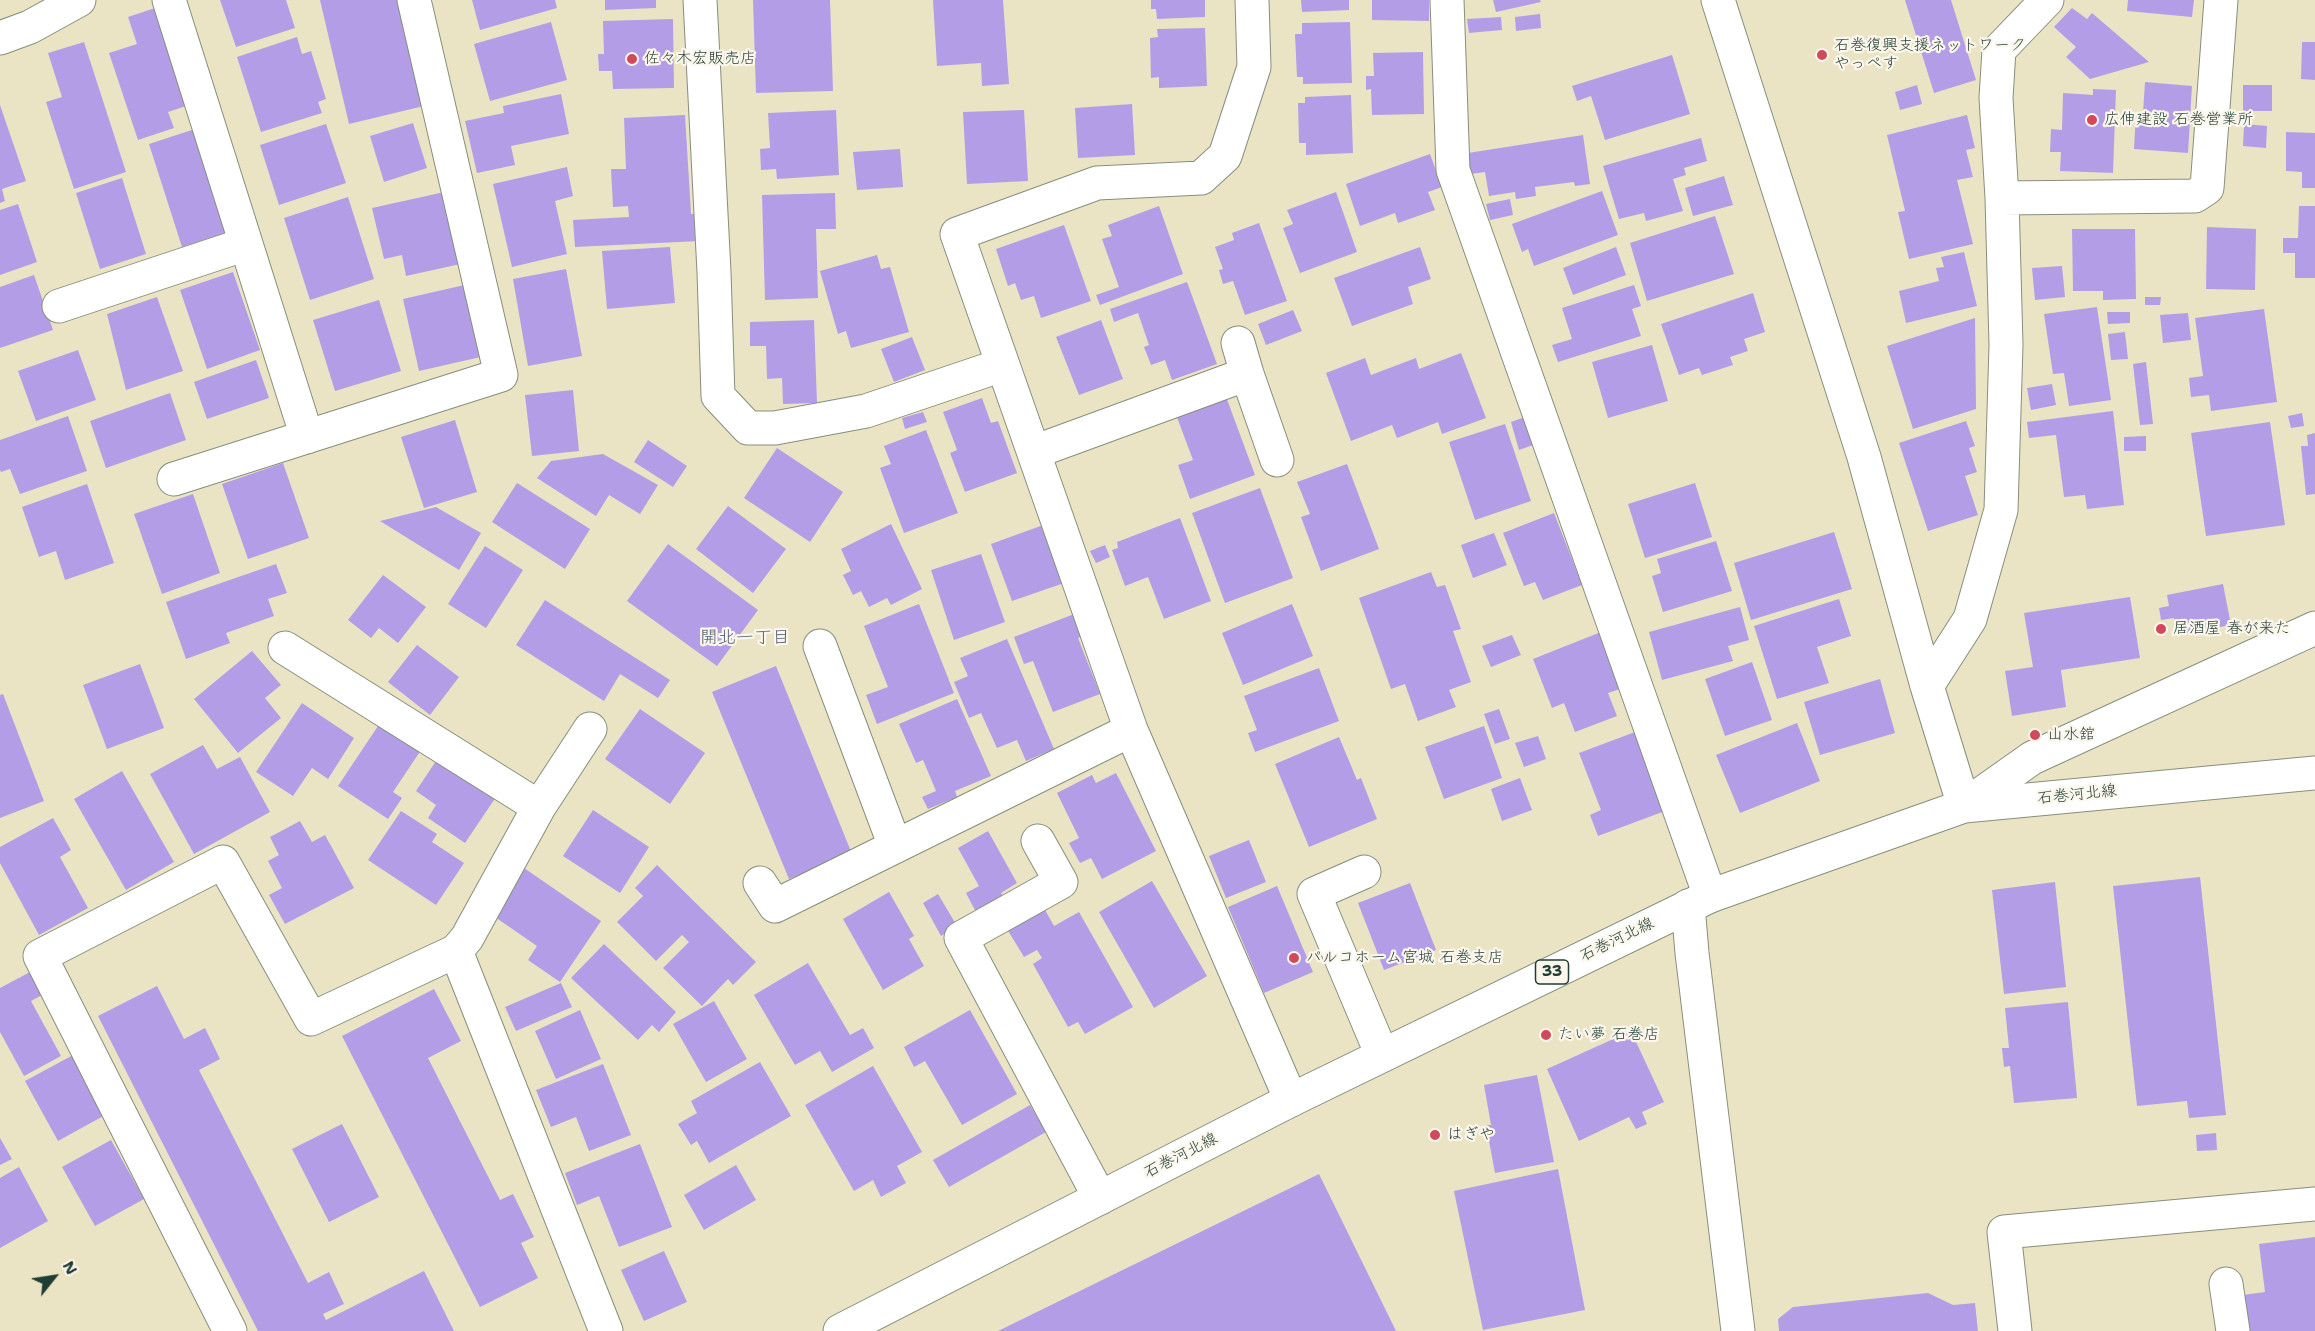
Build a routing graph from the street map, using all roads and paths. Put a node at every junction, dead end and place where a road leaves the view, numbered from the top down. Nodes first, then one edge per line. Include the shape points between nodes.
1 (79, 0) edge
2 (169, 0) edge
3 (414, 0) edge
4 (700, 0) edge
5 (1252, 0) edge
6 (1447, 0) edge
7 (1718, 0) edge
8 (2047, 0) edge
9 (2221, 0) edge
10 (0, 38) edge
11 (2002, 198) junction
12 (246, 244) junction
13 (59, 306) dead end
14 (1238, 342) dead end
15 (1002, 365) junction
16 (1247, 374) junction
17 (307, 437) junction
18 (1034, 453) junction
19 (1277, 459) dead end
20 (174, 479) dead end
21 (2315, 628) edge
22 (820, 646) dead end
23 (285, 648) dead end
24 (1927, 686) junction
25 (590, 729) dead end
26 (1131, 730) junction
27 (2315, 773) edge
28 (1964, 806) junction
29 (539, 807) junction
30 (1038, 841) dead end
31 (895, 846) junction
32 (1365, 872) dead end
33 (760, 883) dead end
34 (1699, 901) junction
35 (456, 951) junction
36 (1382, 1055) junction
37 (1291, 1100) junction
38 (1100, 1198) junction
39 (2315, 1204) edge
40 (2226, 1284) dead end
41 (230, 1331) edge
42 (606, 1331) edge
43 (840, 1331) edge
44 (1738, 1331) edge
45 (2015, 1331) edge
46 (2233, 1331) edge

1 - 10 street via 30,27
2 - 12 street
3 - 17 street via 501,375
4 - 15 street via 718,396 748,428 775,428 866,411
5 - 15 street via 1254,67 1224,156 1201,178 1097,183 957,234
6 - 34 street via 1453,170
7 - 24 street via 1864,457
8 - 11 street via 1999,50 1996,98
9 - 11 street via 2207,188 2195,196
11 - 24 street via 2006,345 2001,510 1970,619
12 - 13 street
12 - 17 street
14 - 16 street
15 - 18 street
16 - 18 street
16 - 19 street
17 - 20 street
18 - 26 street
21 - 28 street via 2032,758
22 - 31 street
23 - 29 street
24 - 28 street
25 - 29 street
26 - 31 street
26 - 37 street
27 - 28 street, 石巻河北線 / 33
28 - 34 street, 石巻河北線 / 33
29 - 35 street via 467,938
30 - 38 street via 1061,882 962,938
31 - 33 street via 775,906
32 - 36 street via 1314,894
34 - 36 street, 石巻河北線 / 33
34 - 44 street via 1693,965
35 - 41 street via 311,1019 223,862 40,956
35 - 42 street
36 - 37 street, 石巻河北線 / 33
37 - 38 street, 石巻河北線 / 33
38 - 43 street, 石巻河北線 / 33
39 - 45 street via 2004,1232
40 - 46 street

